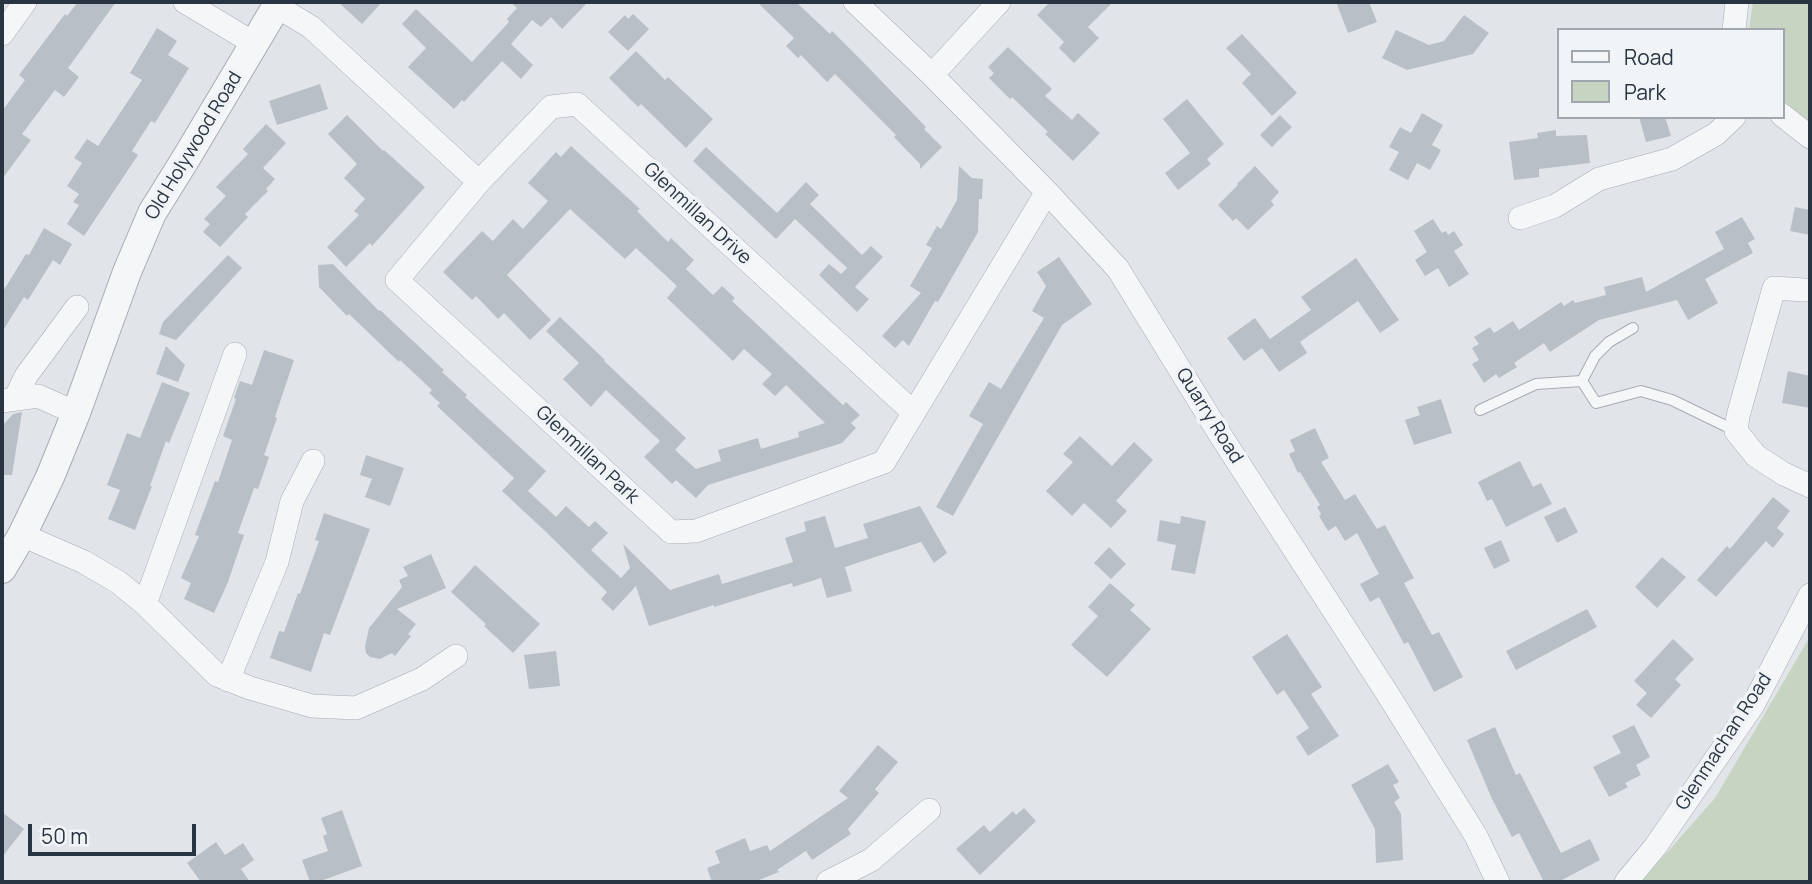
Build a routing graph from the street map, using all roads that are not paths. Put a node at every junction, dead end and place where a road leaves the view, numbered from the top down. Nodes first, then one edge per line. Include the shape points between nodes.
1 (25, 2) edge
2 (186, 2) edge
3 (855, 2) edge
4 (999, 2) edge
5 (1737, 2) edge
6 (278, 4) edge
7 (1734, 28) edge
8 (2, 34) edge
9 (255, 44) junction
10 (932, 75) junction
11 (1784, 117) edge
12 (1732, 119) edge
13 (1810, 137) edge
14 (479, 182) junction
15 (1047, 192) junction
16 (1520, 218) dead end
17 (1804, 290) dead end
18 (76, 307) dead end
19 (1633, 328) dead end
20 (235, 354) dead end
21 (1582, 381) junction
22 (8, 400) edge
23 (1480, 410) dead end
24 (913, 412) junction
25 (76, 413) junction
26 (1736, 431) junction
27 (313, 461) dead end
28 (1810, 486) edge
29 (22, 535) junction
30 (2, 569) edge
31 (145, 604) junction
32 (1807, 605) edge
33 (456, 656) dead end
34 (228, 680) junction
35 (929, 810) dead end
36 (828, 882) edge
37 (1498, 882) edge
38 (1626, 882) edge

1 - 8 street
2 - 9 street
3 - 10 street, Quarry Road
4 - 10 street
5 - 7 street
6 - 9 street, Old Holywood Road
6 - 14 street via 311,27
9 - 25 street, Old Holywood Road via 152,213
10 - 15 street, Quarry Road
11 - 13 street
12 - 16 street via 1716,134 1672,159 1599,180 1555,206
14 - 24 street, Glenmillan Drive via 551,107 577,104
14 - 24 street, Glenmillan Park via 397,280 671,532 696,531 884,462
15 - 24 street, Glenmillan Park
15 - 37 street, Quarry Road via 1118,269 1476,836
17 - 26 street via 1774,288
18 - 22 street
19 - 21 lane via 1595,356
20 - 31 street
21 - 23 lane via 1536,384
21 - 26 lane via 1596,402 1641,391 1672,400
22 - 25 street via 38,397
25 - 29 street, Old Holywood Road
26 - 28 street via 1756,456
27 - 34 street via 292,501 277,562
29 - 30 street, Old Holywood Road
29 - 31 street via 84,562
31 - 34 street via 217,675
32 - 38 street, Glenmachan Road via 1753,705
33 - 34 street via 422,679 356,708 312,706
35 - 36 street via 871,860

